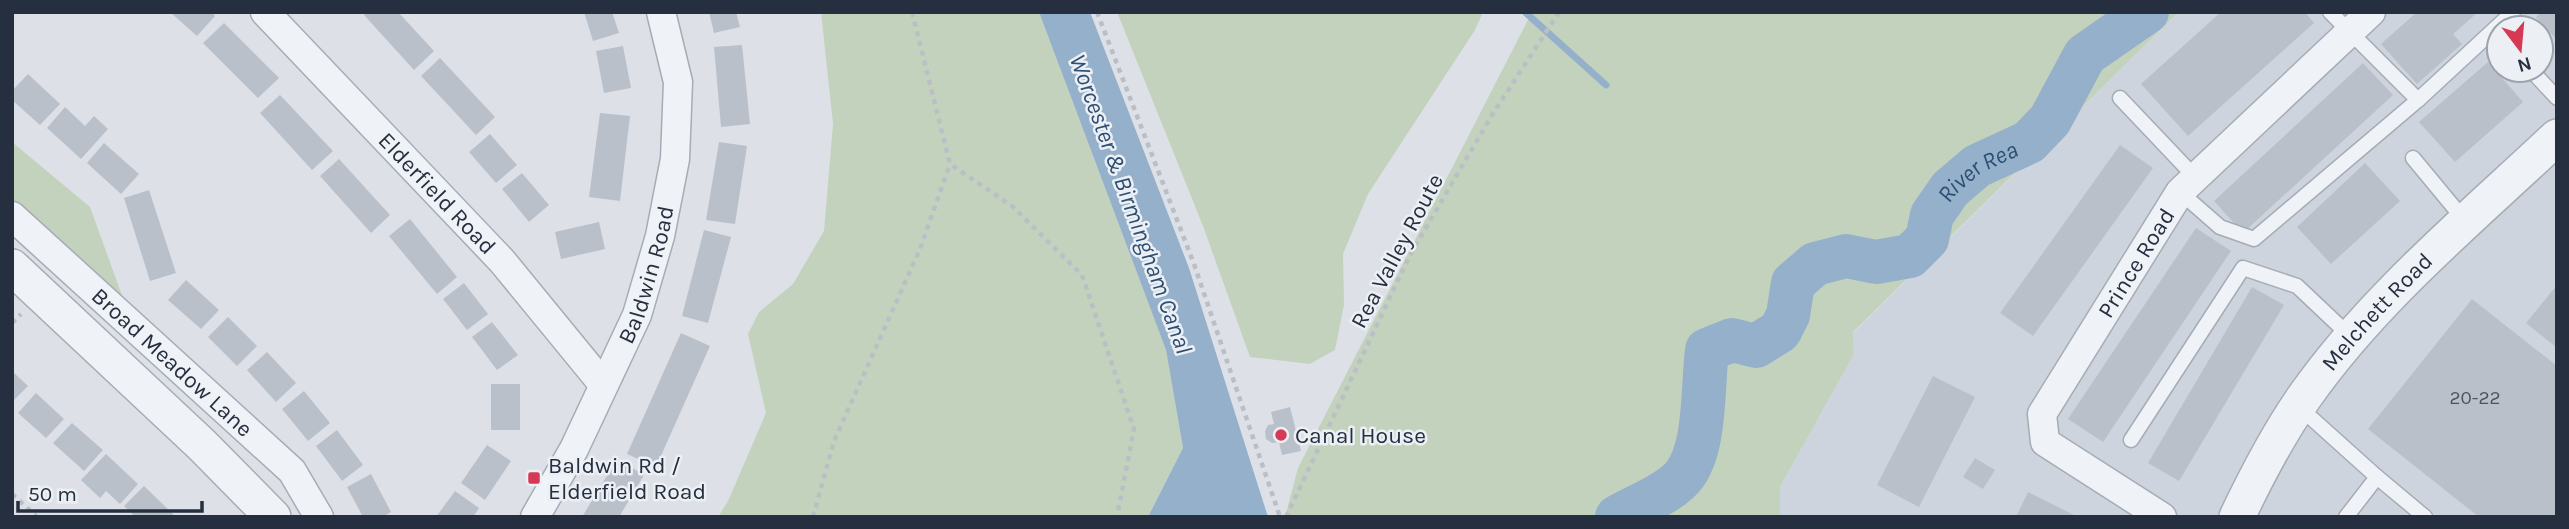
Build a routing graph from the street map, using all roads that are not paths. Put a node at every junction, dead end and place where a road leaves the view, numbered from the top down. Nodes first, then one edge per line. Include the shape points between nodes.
1 (265, 12) edge
2 (661, 12) edge
3 (2330, 12) edge
4 (2371, 12) edge
5 (2513, 12) edge
6 (2349, 33) junction
7 (2544, 84) edge
8 (2557, 98) edge
9 (2120, 99) dead end
10 (2418, 100) junction
11 (2557, 137) edge
12 (2413, 158) dead end
13 (2187, 184) junction
14 (12, 216) edge
15 (2467, 223) junction
16 (12, 267) edge
17 (2351, 337) junction
18 (603, 383) junction
19 (2298, 406) junction
20 (2131, 440) dead end
21 (2377, 477) junction
22 (273, 517) edge
23 (319, 517) edge
24 (535, 517) edge
25 (2162, 517) edge
26 (2236, 517) edge
27 (2346, 517) edge
28 (2425, 517) edge

1 - 18 street, Elderfield Road via 502,261
2 - 18 street, Baldwin Road via 678,82 675,159 660,236 637,315
3 - 6 lane
4 - 6 street, Prince Road
5 - 10 lane
6 - 10 lane
6 - 13 street, Prince Road
7 - 8 lane
9 - 13 lane
10 - 13 lane via 2253,239 2220,227
11 - 15 street, Melchett Road
12 - 15 lane
13 - 25 street, Prince Road via 2042,414 2041,426 2045,442 2063,456
14 - 23 street, Broad Meadow Lane via 292,471
15 - 17 street, Melchett Road
16 - 22 street, Broad Meadow Lane
17 - 19 street, Melchett Road
17 - 20 lane via 2297,286 2243,268
18 - 24 street, Baldwin Road via 574,449
19 - 21 lane
19 - 26 street, Melchett Road
21 - 27 lane
21 - 28 lane

